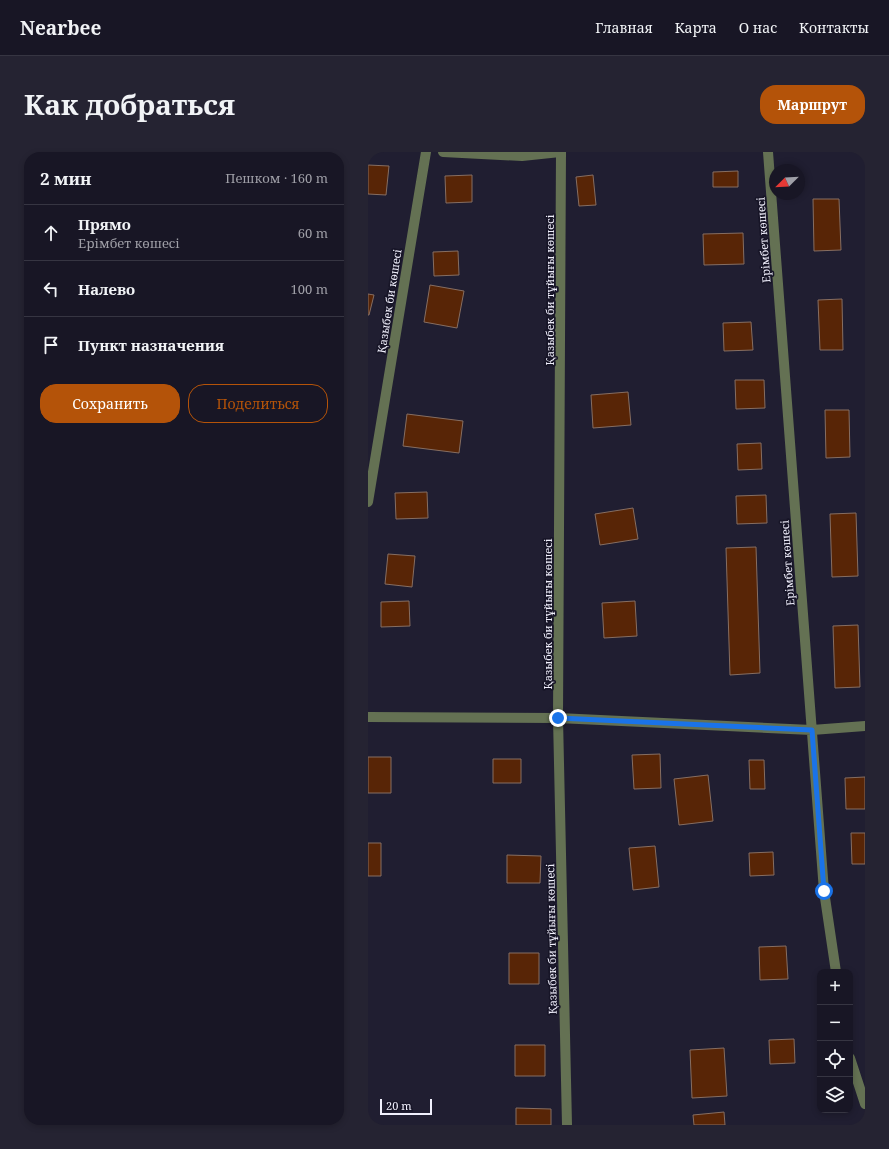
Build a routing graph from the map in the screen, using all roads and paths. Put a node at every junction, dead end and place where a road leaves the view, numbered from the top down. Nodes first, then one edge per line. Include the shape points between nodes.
1 (426, 152) edge
2 (443, 152) edge
3 (561, 152) edge
4 (768, 152) edge
5 (368, 502) edge
6 (368, 717) edge
7 (558, 718) junction
8 (865, 726) edge
9 (812, 730) junction
10 (836, 969) edge
11 (853, 1067) edge
12 (865, 1104) edge
13 (567, 1125) edge

1 - 5 street, Қазыбек би көшесі
2 - 3 street via 522,156
3 - 7 street, Қазыбек би тұйығы көшесі
4 - 9 street, Ерімбет көшесі
6 - 7 street
7 - 9 street
7 - 13 street, Қазыбек би тұйығы көшесі
8 - 9 street
9 - 10 street, Ерімбет көшесі via 824,891
11 - 12 street

